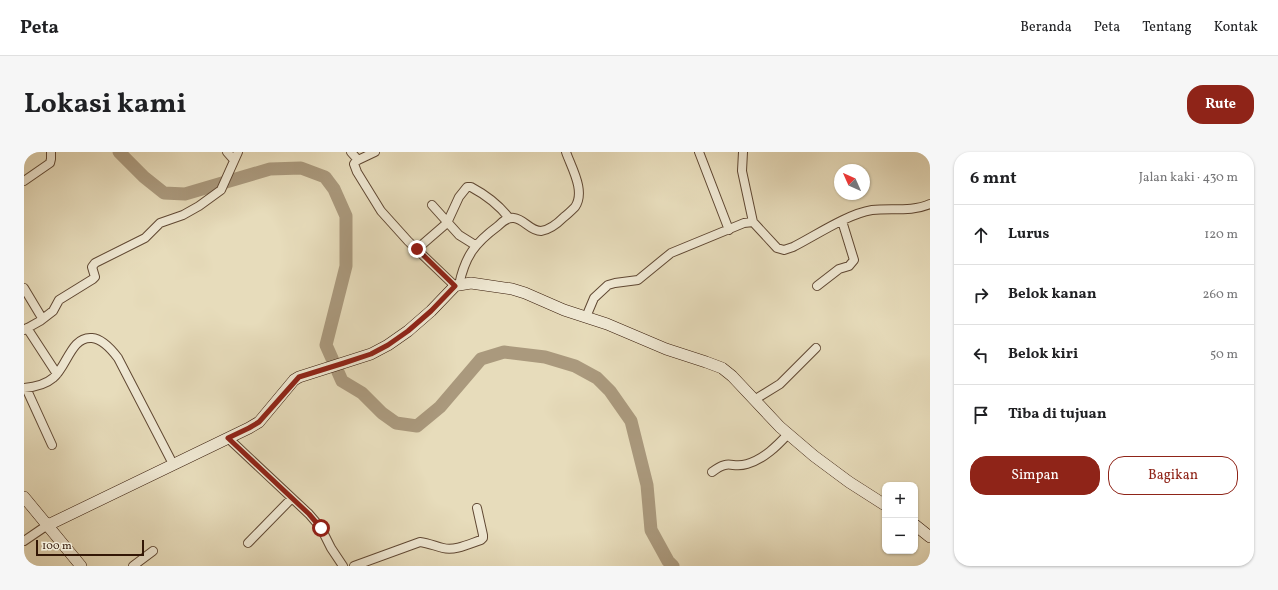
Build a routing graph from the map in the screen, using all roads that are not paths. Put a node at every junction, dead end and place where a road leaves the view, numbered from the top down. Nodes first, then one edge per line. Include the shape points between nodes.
1 (51, 152) edge
2 (227, 152) edge
3 (238, 152) edge
4 (351, 152) edge
5 (375, 152) edge
6 (566, 152) edge
7 (699, 152) edge
8 (743, 152) edge
9 (234, 160) junction
10 (358, 160) junction
11 (24, 181) edge
12 (930, 204) edge
13 (432, 205) dead end
14 (509, 218) junction
15 (842, 221) junction
16 (753, 222) junction
17 (447, 223) junction
18 (729, 230) junction
19 (475, 245) junction
20 (417, 249) junction
21 (457, 286) junction
22 (817, 286) dead end
23 (24, 288) edge
24 (586, 317) junction
25 (42, 318) junction
26 (26, 329) edge
27 (816, 348) dead end
28 (57, 374) junction
29 (25, 388) edge
30 (754, 400) junction
31 (788, 434) junction
32 (228, 438) junction
33 (52, 445) dead end
34 (173, 464) junction
35 (712, 472) dead end
36 (292, 498) junction
37 (25, 500) edge
38 (882, 503) edge
39 (477, 508) dead end
40 (46, 526) junction
41 (918, 527) edge
42 (930, 537) edge
43 (24, 542) edge
44 (248, 543) dead end
45 (153, 551) dead end
46 (81, 566) edge
47 (132, 566) edge
48 (343, 566) edge
49 (354, 566) edge

1 - 11 street via 50,163
2 - 9 street
3 - 9 street
4 - 10 street
5 - 10 street
6 - 14 street via 579,188 576,206 561,221 541,231
7 - 18 street
8 - 16 street via 742,171
9 - 25 street via 220,190 199,206 160,224 144,238 95,263 92,267 95,277 59,300 53,311
10 - 20 street via 354,164 357,172 376,204
12 - 15 street via 913,208 871,210
13 - 17 street
14 - 17 street via 489,198 467,187 459,197
14 - 19 street
15 - 16 street via 784,250 777,248
15 - 22 street via 854,260 849,266 839,269
16 - 18 street
17 - 19 street via 459,235
17 - 20 street
18 - 24 street via 671,253 634,282 608,285 594,298
19 - 21 street
20 - 21 street
21 - 24 street via 471,283 512,289
21 - 32 street via 408,331 388,345 371,354 299,377 259,422
23 - 25 street
24 - 30 street via 666,349 713,364 728,372
25 - 26 street
26 - 28 street
27 - 30 street via 780,384
28 - 29 street via 41,385
28 - 34 street via 74,346 82,339 101,340 118,358
29 - 33 street
30 - 31 street
31 - 35 street via 771,451 751,462 724,464
31 - 38 street via 849,482
32 - 34 street
32 - 36 street
34 - 40 street
36 - 44 street
36 - 48 street via 321,528
37 - 40 street
39 - 49 street via 483,535 481,540 457,548 444,548 420,542
40 - 43 street
40 - 46 street
41 - 42 street
45 - 47 street

